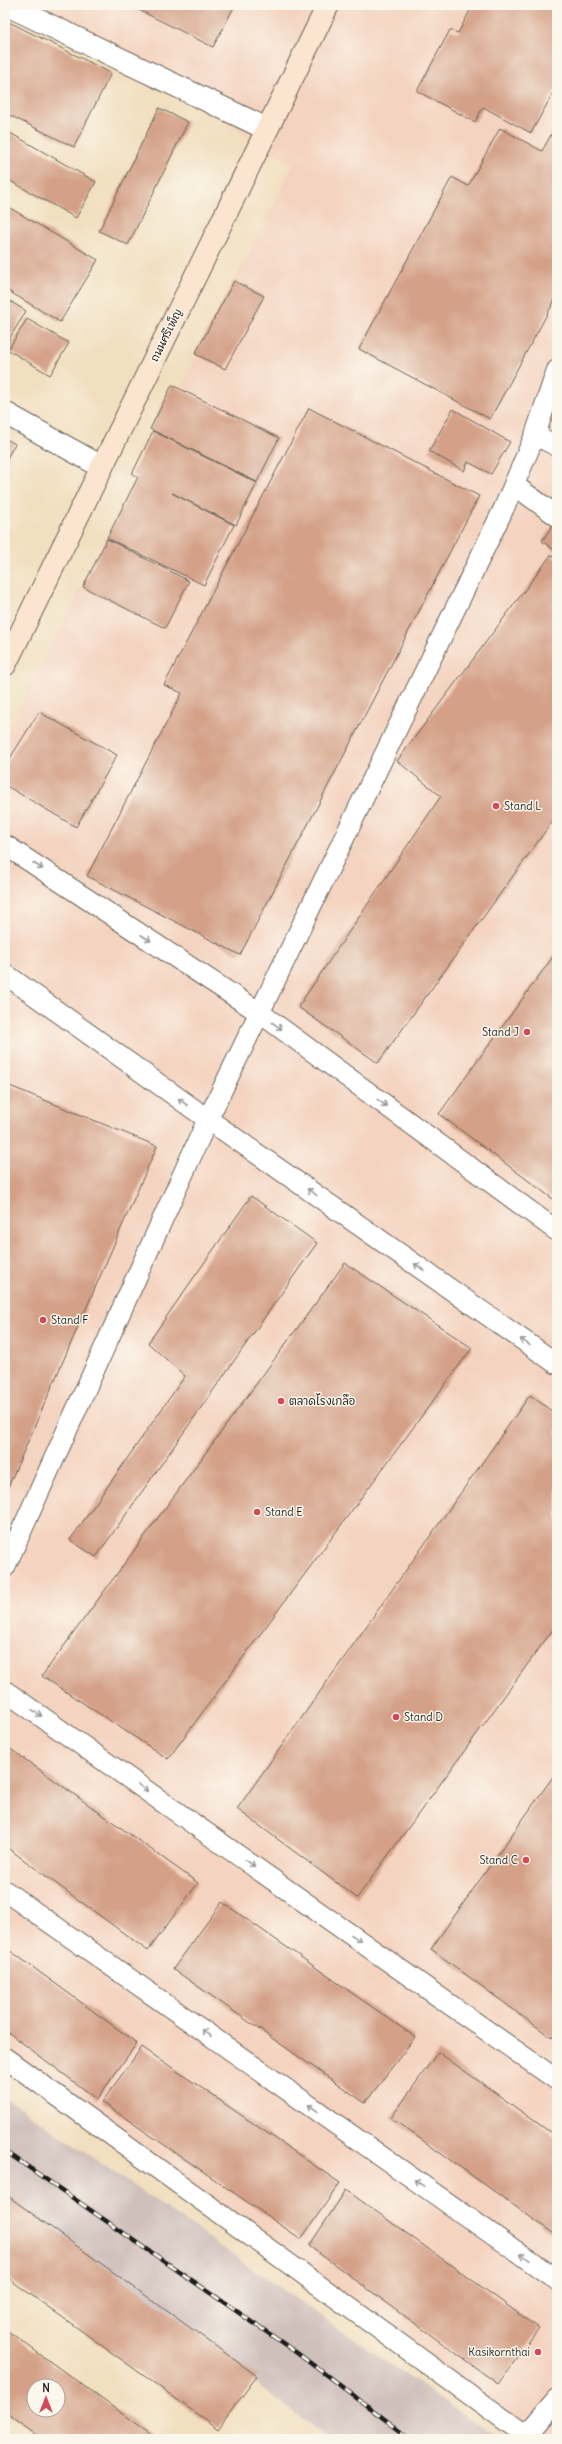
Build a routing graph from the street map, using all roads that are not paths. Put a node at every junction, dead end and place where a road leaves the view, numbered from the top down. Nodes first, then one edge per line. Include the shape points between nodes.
1 (7, 5) edge
2 (328, 5) edge
3 (267, 129) junction
4 (557, 370) edge
5 (5, 413) edge
6 (535, 435) junction
7 (557, 446) edge
8 (102, 467) junction
9 (514, 485) junction
10 (557, 516) edge
11 (5, 665) edge
12 (5, 845) edge
13 (6, 976) edge
14 (260, 1013) junction
15 (208, 1119) junction
16 (557, 1232) edge
17 (557, 1364) edge
18 (5, 1567) edge
19 (5, 1691) edge
20 (5, 1891) edge
21 (5, 2058) edge
22 (557, 2080) edge
23 (557, 2280) edge
24 (557, 2400) edge
25 (528, 2438) edge

1 - 3 street
2 - 3 main road, ถนนศรีเพ็ญ
3 - 8 main road, ถนนศรีเพ็ญ
4 - 6 lane
5 - 8 street
6 - 7 lane
6 - 9 lane
8 - 11 main road, ถนนศรีเพ็ญ
9 - 10 lane
9 - 14 lane
12 -> 14 lane
15 -> 13 lane
14 - 15 lane
14 -> 16 lane
17 -> 15 lane
15 - 18 lane
19 -> 22 lane
23 -> 20 lane
21 - 25 lane
24 - 25 street

